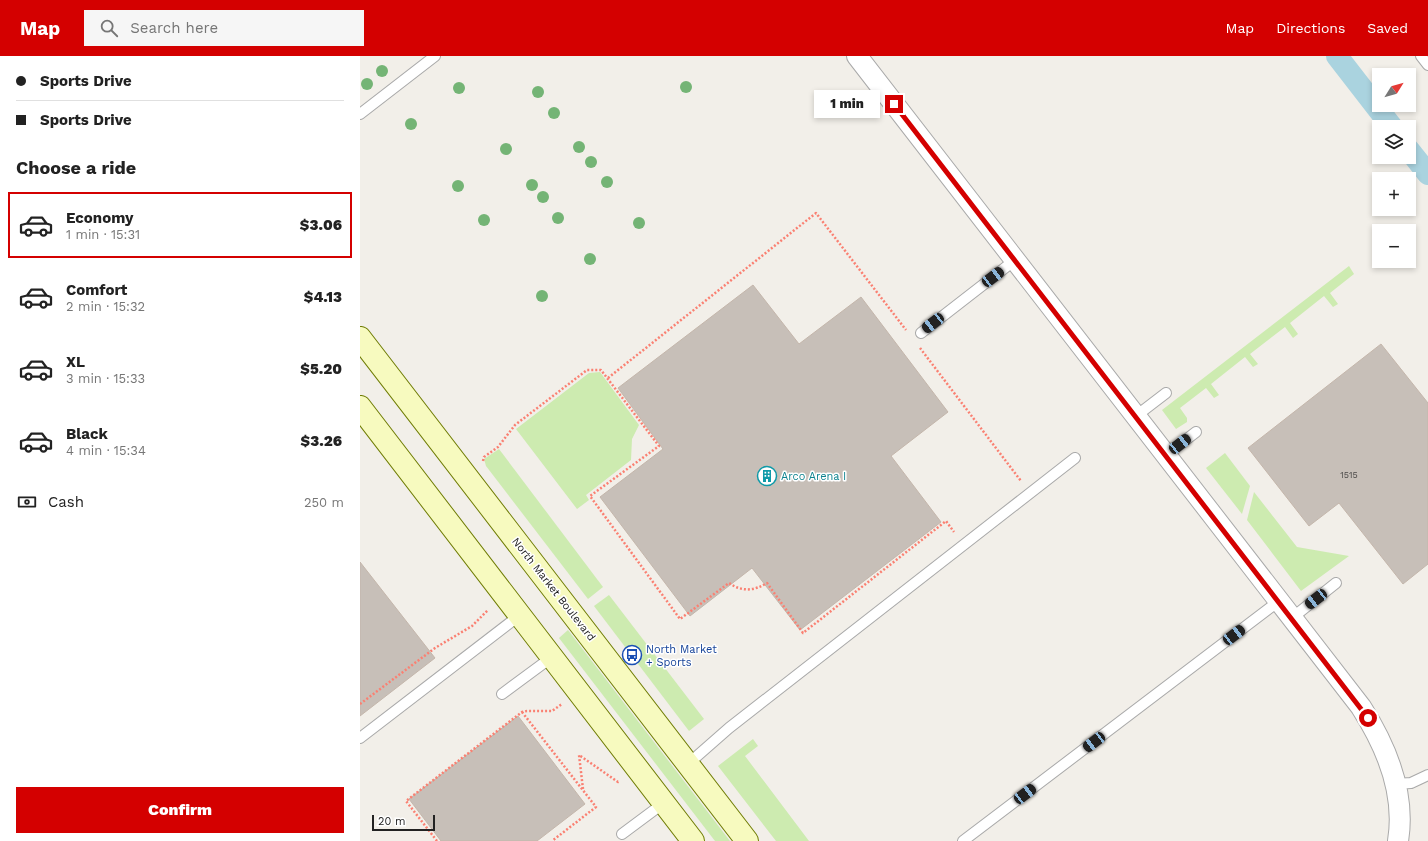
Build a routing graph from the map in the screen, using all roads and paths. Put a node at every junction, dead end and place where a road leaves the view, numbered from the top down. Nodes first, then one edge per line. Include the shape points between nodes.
1 (435, 56) edge
2 (857, 56) edge
3 (1421, 56) edge
4 (1428, 65) edge
5 (360, 114) edge
6 (1015, 260) junction
7 (908, 332) dead end
8 (921, 333) dead end
9 (360, 338) edge
10 (917, 345) dead end
11 (608, 378) junction
12 (1166, 393) dead end
13 (360, 407) edge
14 (1136, 416) junction
15 (1196, 432) dead end
16 (1166, 455) junction
17 (1075, 458) dead end
18 (483, 467) dead end
19 (1023, 484) dead end
20 (957, 536) dead end
21 (1336, 583) dead end
22 (1279, 601) junction
23 (491, 607) dead end
24 (520, 615) junction
25 (1292, 618) junction
26 (552, 657) junction
27 (502, 694) dead end
28 (563, 703) dead end
29 (360, 704) edge
30 (522, 712) junction
31 (360, 738) edge
32 (688, 764) junction
33 (1428, 775) edge
34 (622, 779) dead end
35 (1396, 784) junction
36 (583, 790) junction
37 (664, 802) junction
38 (622, 834) dead end
39 (437, 841) edge
40 (552, 841) edge
41 (693, 841) edge
42 (747, 841) edge
43 (963, 841) edge
44 (1398, 841) edge

1 - 5 lane
2 - 6 street
3 - 4 lane
6 - 8 lane
6 - 14 street
7 - 11 path via 816,213
9 - 32 main road, North Market Boulevard
10 - 19 path
11 - 18 path via 601,370 587,370 515,425 498,447 484,457
11 - 20 path via 659,446 590,496 680,619 729,582 738,589 749,590 758,589 767,583 803,633 946,521
12 - 14 lane
13 - 24 main road
14 - 16 street
15 - 16 lane
16 - 22 street
17 - 32 lane via 729,728
21 - 25 lane
22 - 25 street
22 - 43 lane
23 - 29 path via 472,626 435,648
24 - 26 main road
24 - 31 lane
25 - 35 street via 1375,729
26 - 27 lane
26 - 37 main road
28 - 30 path via 552,711
30 - 36 path
30 - 39 path via 406,801
32 - 42 main road, North Market Boulevard
33 - 35 lane via 1411,783
34 - 36 path via 618,782 579,755
35 - 44 street via 1399,809
36 - 40 path via 596,807
37 - 38 lane
37 - 41 main road

